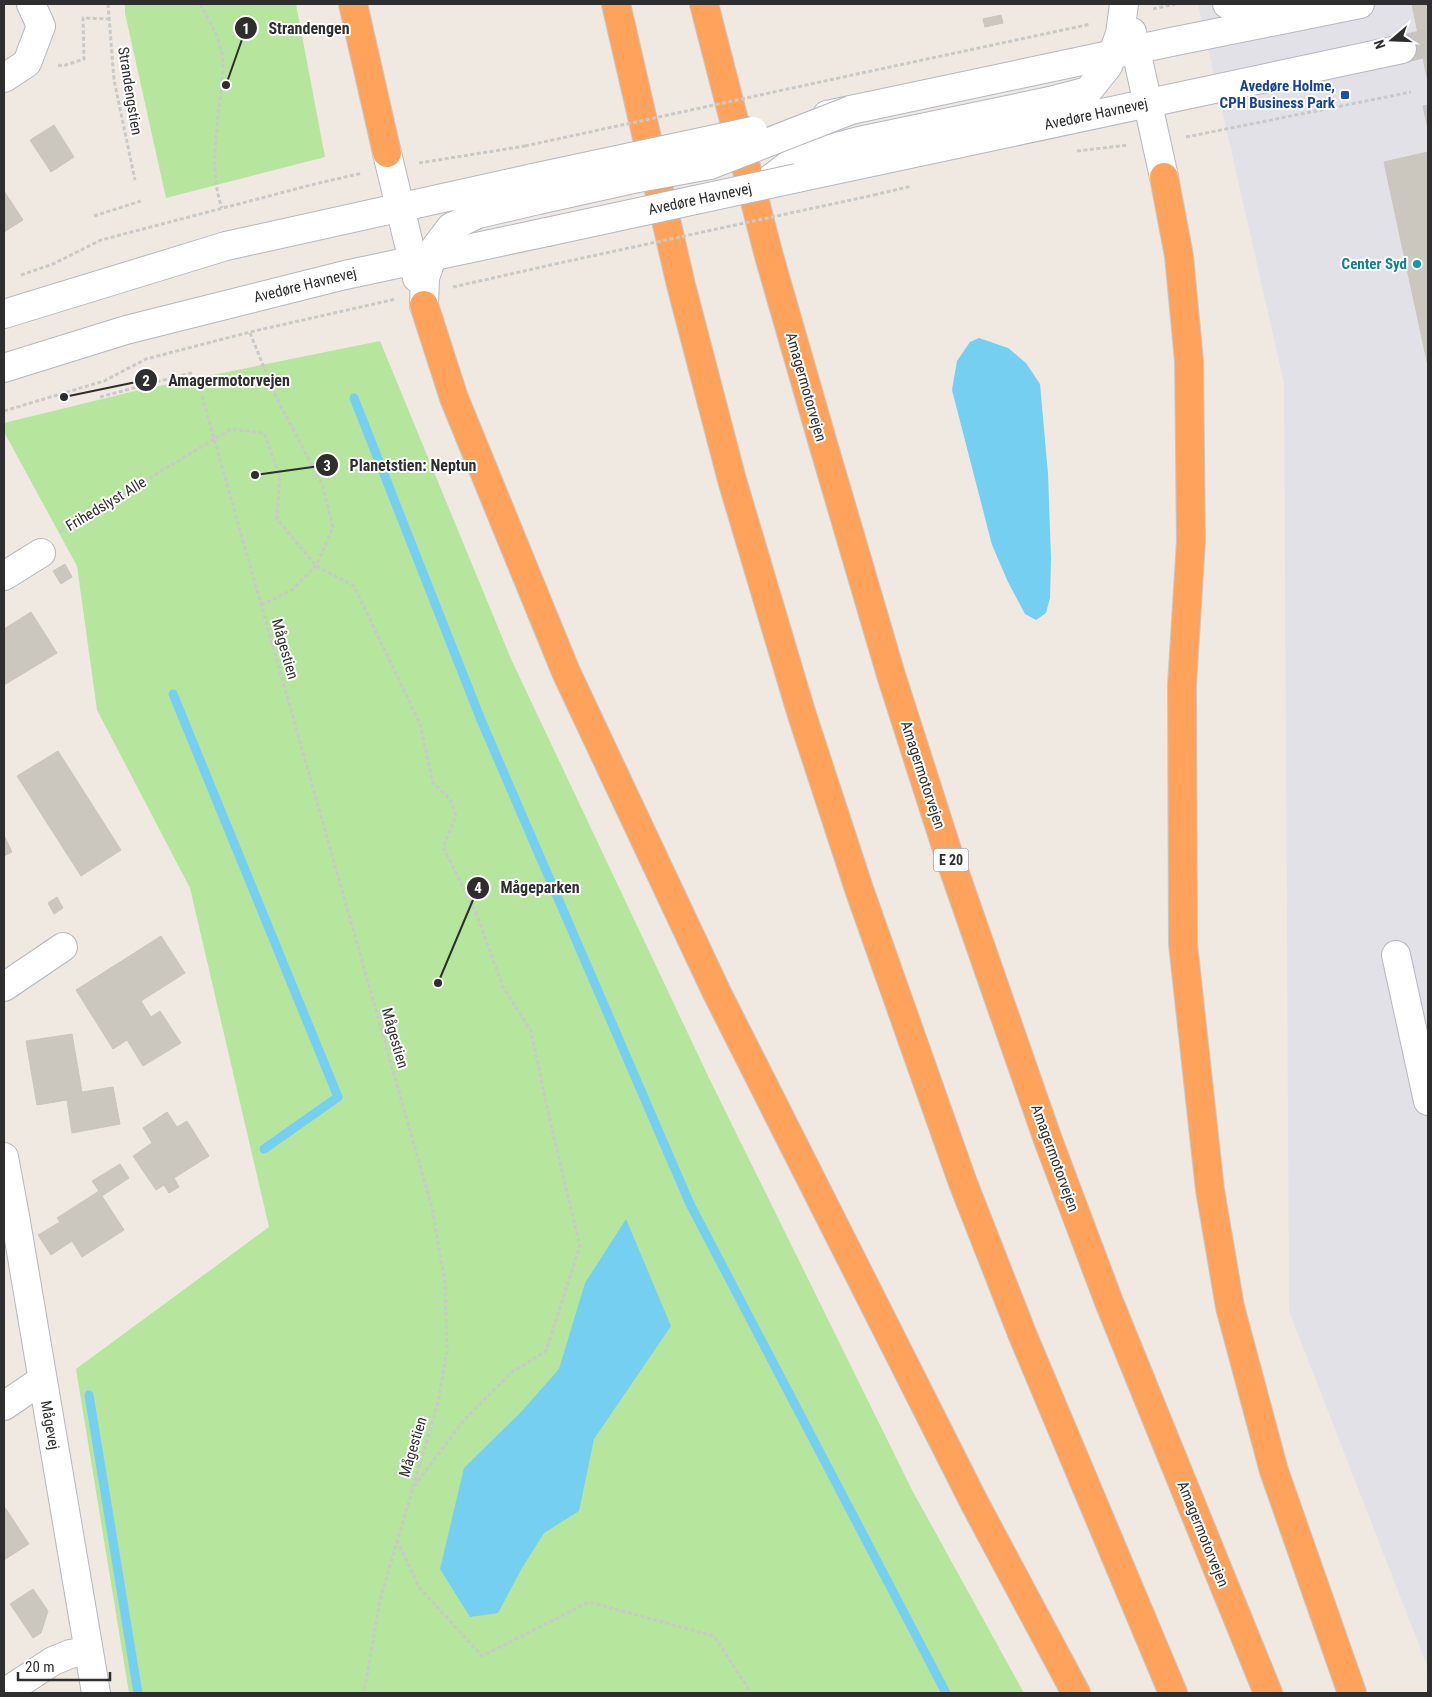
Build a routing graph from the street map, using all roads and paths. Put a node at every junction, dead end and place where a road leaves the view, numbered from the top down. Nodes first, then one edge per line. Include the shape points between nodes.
1 (32, 4) edge
2 (108, 4) edge
3 (200, 4) edge
4 (352, 4) edge
5 (616, 4) edge
6 (704, 4) edge
7 (1227, 4) edge
8 (1360, 4) edge
9 (1124, 8) edge
10 (1300, 16) junction
11 (110, 19) junction
12 (1402, 49) tunnel mouth
13 (1124, 52) junction
14 (27, 63) junction
15 (4, 78) edge
16 (1411, 92) dead end
17 (1148, 103) junction
18 (1157, 143) junction
19 (525, 146) dead end
20 (863, 152) junction
21 (1068, 152) dead end
22 (387, 153) joint
23 (1164, 177) joint
24 (135, 180) dead end
25 (913, 186) dead end
26 (536, 189) junction
27 (141, 201) dead end
28 (400, 207) junction
29 (94, 216) dead end
30 (423, 258) junction
31 (555, 264) dead end
32 (20, 276) dead end
33 (424, 305) joint
34 (4, 314) edge
35 (4, 368) edge
36 (194, 372) dead end
37 (202, 396) dead end
38 (100, 398) dead end
39 (4, 411) edge
40 (214, 439) junction
41 (41, 553) joint
42 (316, 566) junction
43 (4, 576) edge
44 (260, 605) junction
45 (63, 947) dead end
46 (1396, 955) dead end
47 (4, 987) edge
48 (1428, 1101) edge
49 (4, 1157) edge
50 (42, 1380) junction
51 (4, 1406) edge
52 (412, 1489) junction
53 (397, 1539) junction
54 (88, 1651) junction
55 (4, 1693) edge
56 (96, 1693) edge
57 (364, 1693) edge
58 (751, 1693) edge
59 (1076, 1693) edge
60 (1173, 1693) edge
61 (1268, 1693) edge
62 (1352, 1693) edge

1 - 14 street via 41,26
2 - 11 path, Strandengstien
3 - 32 path via 217,35 223,64 216,142 216,177 222,208 101,240
4 - 22 highway
5 - 60 highway via 681,285 732,480 801,712 856,880 966,1192
6 - 61 highway, Amagermotorvejen / E 20 via 769,256 891,675 950,859 1048,1140 1109,1302
7 - 10 street
8 - 10 street
9 - 13 street
9 - 19 path, bridge via 843,78
10 - 13 street
11 - 14 path via 83,18 84,59 63,66
11 - 24 path, Strandengstien via 114,80
12 - 17 street, Avedøre Havnevej
13 - 17 street
13 - 20 street via 1088,91
13 - 26 street, bridge via 852,110
14 - 15 street
16 - 18 path
17 - 18 street
17 - 20 street, Avedøre Havnevej
18 - 21 path
18 - 23 street
20 - 30 street, Avedøre Havnevej, bridge via 762,186
22 - 28 street
23 - 62 highway via 1179,256 1189,361 1191,541 1182,685 1183,944 1210,1190 1230,1307 1274,1471
25 - 31 path, bridge
26 - 28 street
26 - 30 street via 451,227
27 - 29 path
28 - 30 street
28 - 34 street via 226,246
30 - 33 street
30 - 35 street, Avedøre Havnevej via 126,330
33 - 59 highway via 454,398 566,672 717,994 975,1504
36 - 38 path
37 - 40 path, Mågestien
39 - 42 path via 104,382 146,359 250,332 277,399 322,484 333,527
40 - 41 path, Frihedslyst Alle via 53,536
40 - 42 path, Frihedslyst Alle via 231,429 264,433 280,477 277,519
40 - 44 path, Mågestien
41 - 43 street
42 - 44 path via 292,590
42 - 52 path via 354,586 420,724 433,783 450,798 456,816 443,847 476,913 503,987 531,1030 580,1246 546,1351 511,1372 464,1420
44 - 52 path, Mågestien via 432,1208 445,1283 447,1350 438,1403
45 - 47 street
46 - 48 street
49 - 50 street, Mågevej
50 - 51 street
50 - 54 street, Mågevej
52 - 53 path, Mågestien
53 - 57 path, Mågestien via 380,1600
53 - 58 path via 418,1587 482,1656 589,1602 714,1636
54 - 55 street via 70,1654 53,1662
54 - 56 street, Mågevej

